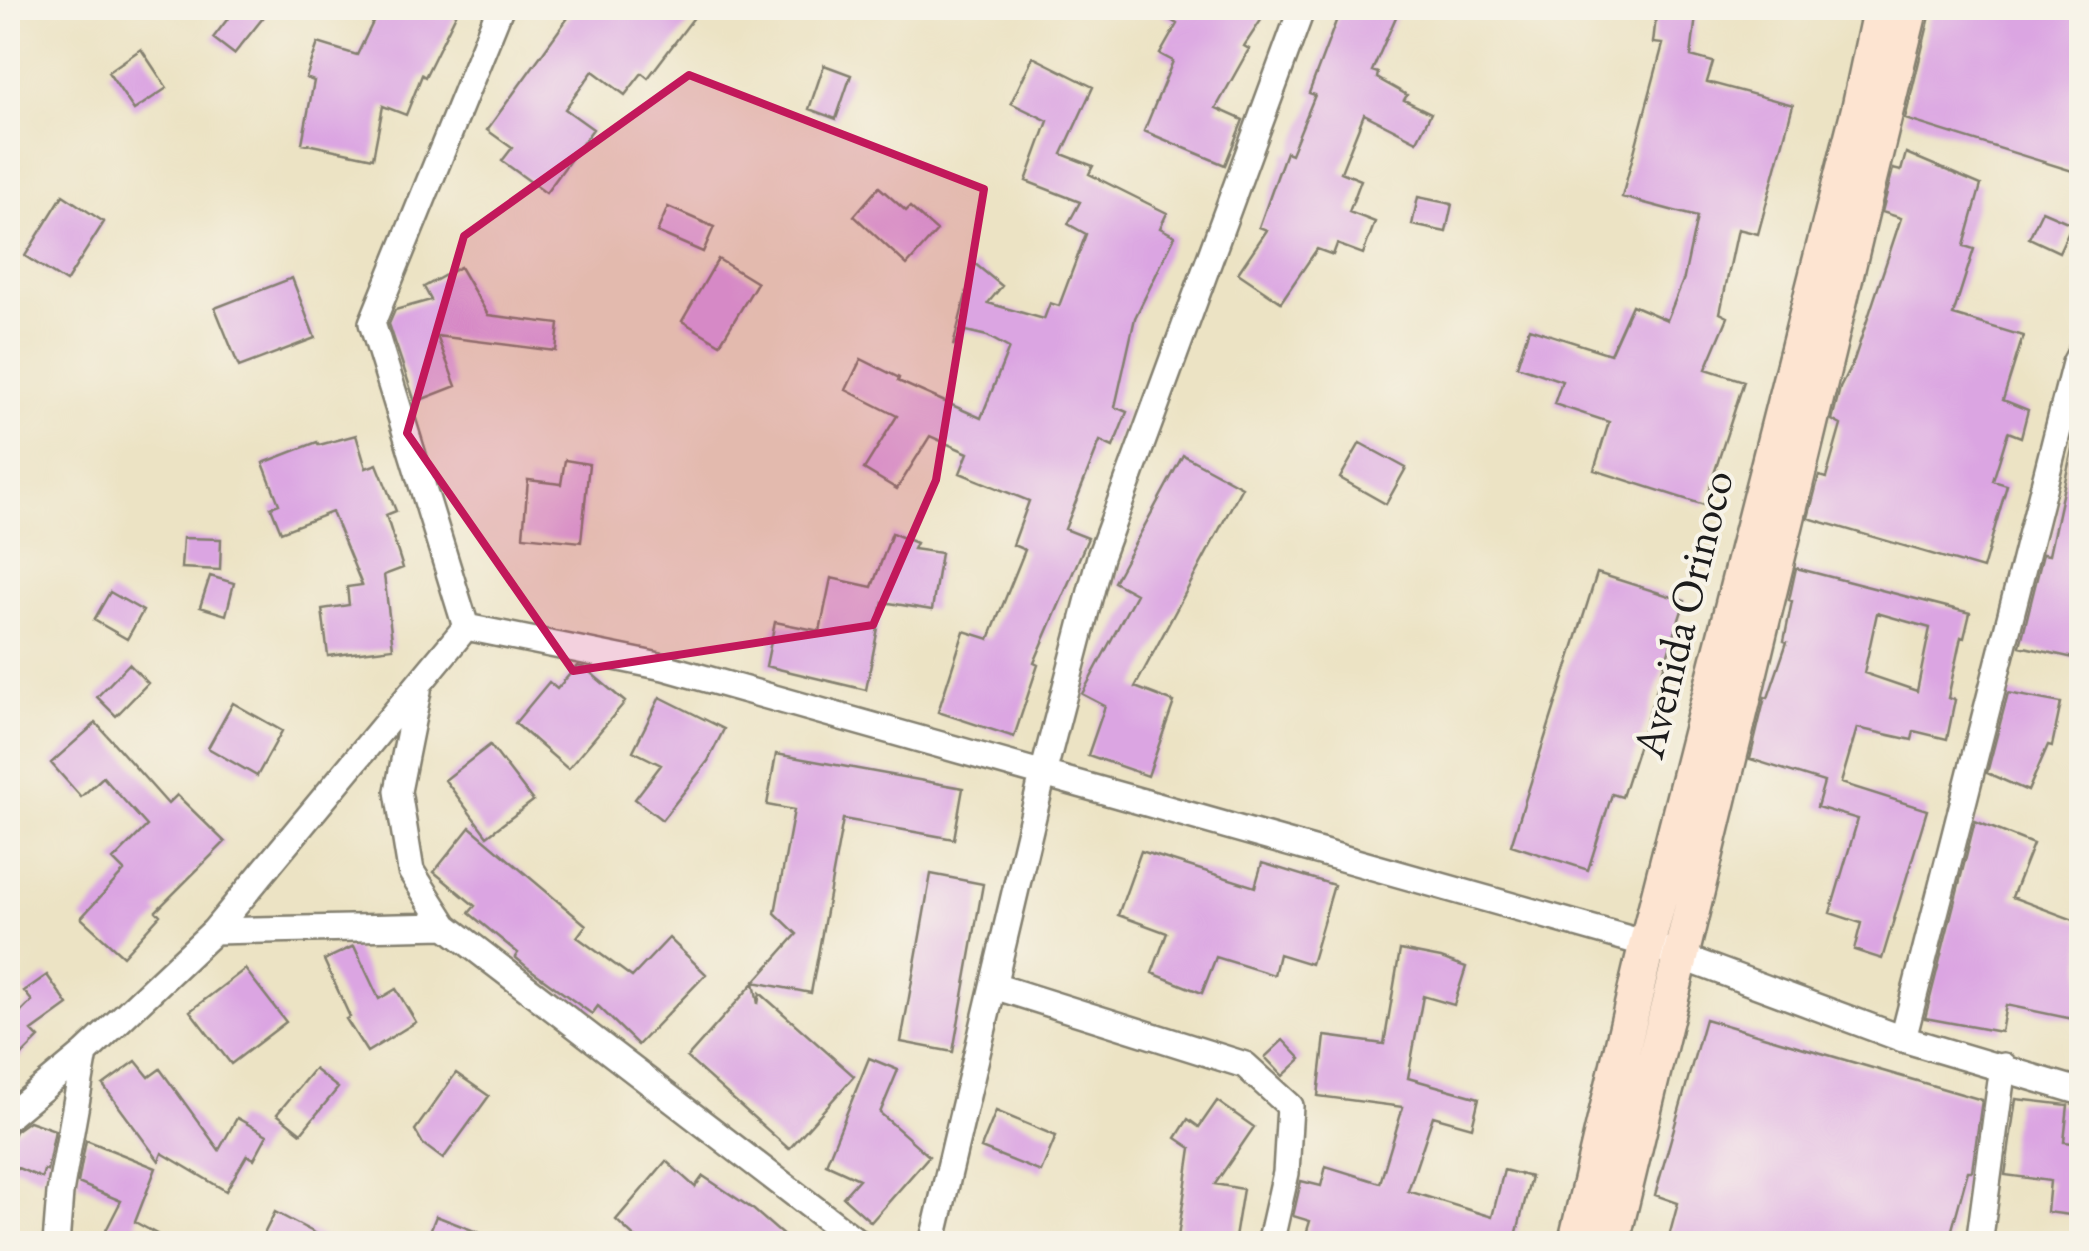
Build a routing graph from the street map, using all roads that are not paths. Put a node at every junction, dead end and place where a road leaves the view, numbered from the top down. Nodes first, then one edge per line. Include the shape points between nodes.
1 (500, 8) edge
2 (1302, 8) edge
3 (1880, 8) edge
4 (1910, 8) edge
5 (2082, 350) edge
6 (466, 627) junction
7 (418, 688) junction
8 (1042, 774) junction
9 (446, 926) junction
10 (214, 931) junction
11 (1646, 944) junction
12 (1682, 957) junction
13 (994, 986) junction
14 (1903, 1039) junction
15 (84, 1053) junction
16 (2003, 1066) junction
17 (2082, 1092) edge
18 (8, 1116) edge
19 (56, 1244) edge
20 (860, 1244) edge
21 (932, 1244) edge
22 (1270, 1244) edge
23 (1576, 1244) edge
24 (1611, 1244) edge
25 (1979, 1244) edge

1 - 6 street via 372,323
2 - 8 street via 1100,557
3 - 11 main road, Avenida Orinoco
4 - 12 main road, Avenida Orinoco
5 - 14 street
6 - 7 street
6 - 8 street via 664,667
7 - 9 street via 398,791 410,871
7 - 10 street
8 - 11 street
8 - 13 street
9 - 10 street
9 - 20 street
10 - 15 street
11 - 12 street
11 - 23 main road, Avenida Orinoco
12 - 14 street
12 - 24 main road, Avenida Orinoco
13 - 21 street
13 - 22 street via 1245,1064 1290,1106 1286,1173
14 - 16 street
15 - 18 street
15 - 19 street
16 - 17 street
16 - 25 street

